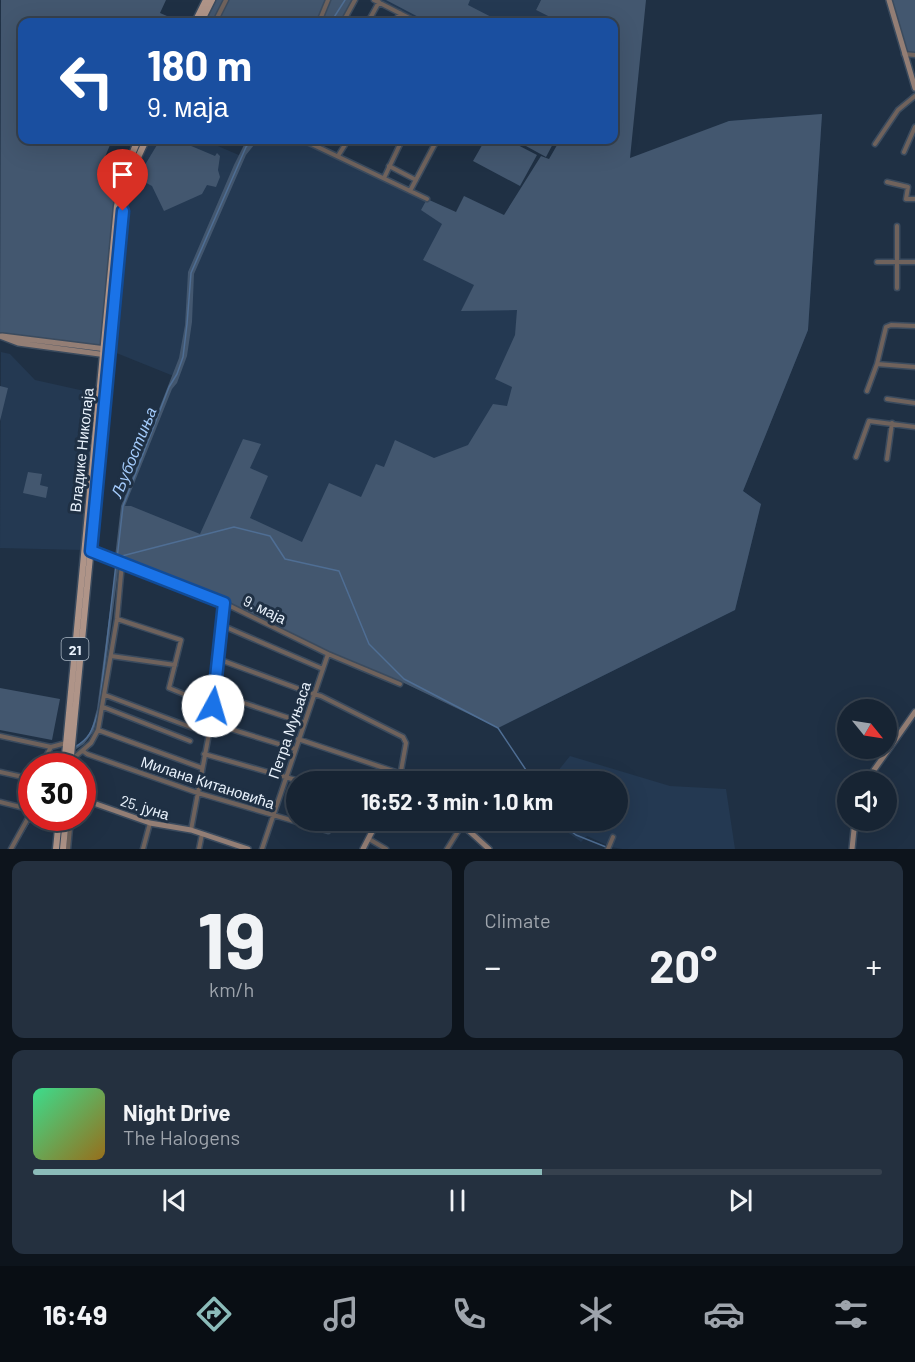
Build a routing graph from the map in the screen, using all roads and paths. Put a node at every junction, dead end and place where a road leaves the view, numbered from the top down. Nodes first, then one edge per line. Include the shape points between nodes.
1 (206, 0) edge
2 (212, 0) edge
3 (226, 0) edge
4 (328, 0) edge
5 (355, 0) edge
6 (889, 0) edge
7 (376, 1) edge
8 (399, 13) junction
9 (197, 18) edge
10 (203, 18) edge
11 (217, 18) edge
12 (321, 18) edge
13 (345, 18) edge
14 (370, 18) edge
15 (397, 18) edge
16 (406, 18) edge
17 (903, 54) junction
18 (915, 55) edge
19 (915, 88) edge
20 (915, 96) edge
21 (915, 127) edge
22 (136, 144) edge
23 (144, 144) edge
24 (315, 144) edge
25 (346, 144) edge
26 (400, 144) edge
27 (435, 144) edge
28 (875, 144) dead end
29 (904, 152) dead end
30 (338, 156) junction
31 (389, 166) junction
32 (384, 178) junction
33 (416, 180) junction
34 (887, 182) dead end
35 (410, 191) junction
36 (427, 199) dead end
37 (915, 199) edge
38 (897, 226) dead end
39 (877, 262) dead end
40 (915, 262) edge
41 (897, 263) junction
42 (897, 288) dead end
43 (915, 326) edge
44 (0, 336) edge
45 (106, 352) junction
46 (877, 364) junction
47 (915, 367) edge
48 (867, 391) dead end
49 (887, 399) dead end
50 (915, 403) edge
51 (892, 423) junction
52 (915, 427) edge
53 (856, 457) dead end
54 (887, 459) dead end
55 (83, 550) junction
56 (91, 551) junction
57 (122, 563) junction
58 (224, 603) junction
59 (117, 619) junction
60 (221, 625) junction
61 (328, 654) junction
62 (111, 656) junction
63 (218, 659) junction
64 (175, 665) junction
65 (323, 669) junction
66 (400, 684) dead end
67 (214, 693) junction
68 (314, 694) junction
69 (105, 695) junction
70 (213, 706) junction
71 (103, 707) junction
72 (915, 712) edge
73 (211, 723) junction
74 (304, 723) junction
75 (193, 728) dead end
76 (98, 730) junction
77 (0, 736) edge
78 (298, 739) junction
79 (190, 741) dead end
80 (69, 744) junction
81 (51, 747) junction
82 (295, 749) junction
83 (83, 751) junction
84 (48, 753) edge
85 (67, 753) edge
86 (71, 753) edge
87 (80, 753) edge
88 (204, 754) junction
89 (202, 768) junction
90 (288, 771) edge
91 (393, 771) edge
92 (399, 771) edge
93 (874, 771) edge
94 (0, 772) edge
95 (18, 776) edge
96 (286, 776) joint
97 (198, 793) junction
98 (0, 802) edge
99 (96, 804) edge
100 (18, 806) edge
101 (273, 815) junction
102 (286, 819) edge
103 (150, 823) junction
104 (191, 830) junction
105 (21, 831) edge
106 (58, 831) edge
107 (65, 831) edge
108 (70, 831) edge
109 (373, 831) edge
110 (456, 831) edge
111 (469, 831) edge
112 (854, 831) edge
113 (202, 834) junction
114 (613, 837) dead end
115 (369, 839) junction
116 (224, 846) edge
117 (487, 848) edge
118 (11, 849) edge
119 (56, 849) edge
120 (63, 849) edge
121 (68, 849) edge
122 (143, 849) edge
123 (199, 849) edge
124 (248, 849) edge
125 (262, 849) edge
126 (363, 849) edge
127 (386, 849) edge
128 (447, 849) edge
129 (608, 849) edge
130 (852, 849) edge

1 - 9 main road
2 - 10 main road
3 - 11 street
4 - 12 street
5 - 13 street
6 - 17 street
7 - 8 street
7 - 14 street
8 - 15 street
8 - 16 street
17 - 18 street
17 - 19 street
20 - 28 street via 898,110
21 - 29 street
22 - 45 main road, Владике Николаја / 21 via 124,173 117,206
23 - 45 main road, Владике Николаја / 21 via 125,197
24 - 30 street
25 - 30 street
26 - 31 street
27 - 33 street
30 - 32 street
31 - 32 street
31 - 33 street
32 - 35 street
33 - 35 street
34 - 37 street via 908,187 906,199
35 - 36 street
38 - 41 street
39 - 41 street
40 - 41 street
41 - 42 street
43 - 46 street via 891,325 885,329
44 - 45 street via 18,343
45 - 55 main road, Владике Николаја / 21
45 - 56 main road, Владике Николаја / 21
46 - 47 street
46 - 48 street
49 - 50 street
51 - 52 street
51 - 53 street via 869,421
51 - 54 street
55 - 56 street, 9. маја
55 - 80 main road, Владике Николаја / 21
56 - 57 street, 9. маја
56 - 80 main road, Владике Николаја / 21
57 - 58 street, 9. маја
57 - 59 street
58 - 60 street
58 - 61 street, 9. маја
59 - 62 street
59 - 64 street via 182,641
60 - 63 street
60 - 65 street
61 - 65 street, Петра Муњаса
61 - 66 street, 9. маја
62 - 64 street
62 - 69 street
63 - 67 street
63 - 68 street
64 - 70 street via 169,688
65 - 68 street, Петра Муњаса
67 - 70 street
67 - 74 street
68 - 74 street, Петра Муњаса
68 - 92 street via 404,738
69 - 71 street
69 - 75 street
70 - 73 street
71 - 76 street
71 - 79 street
72 - 93 street
73 - 82 street
73 - 88 street
74 - 78 street, Петра Муњаса
76 - 83 street
76 - 89 street
77 - 81 street
78 - 82 street, Петра Муњаса
78 - 91 street
80 - 81 street
80 - 85 main road, Владике Николаја / 21
80 - 86 main road, Владике Николаја / 21
81 - 84 street
82 - 90 street, Петра Муњаса
83 - 87 street
83 - 97 street, Милана Китановића
88 - 89 street
88 - 96 street
89 - 97 street
94 - 95 street
96 - 101 street, Петра Муњаса
97 - 101 street, Милана Китановића
97 - 104 street
98 - 100 street
99 - 103 street, 25. јуна
101 - 102 street, Милана Китановића
101 - 125 street, Петра Муњаса
103 - 104 street, 25. јуна
103 - 122 street
104 - 113 street, 25. јуна
105 - 118 street
106 - 119 main road
107 - 120 main road
108 - 121 street
109 - 115 street
110 - 128 street
111 - 117 street
112 - 130 street
113 - 116 street, 25. јуна
113 - 123 street
114 - 129 street
115 - 126 street
115 - 127 street
116 - 124 street, 25. јуна

